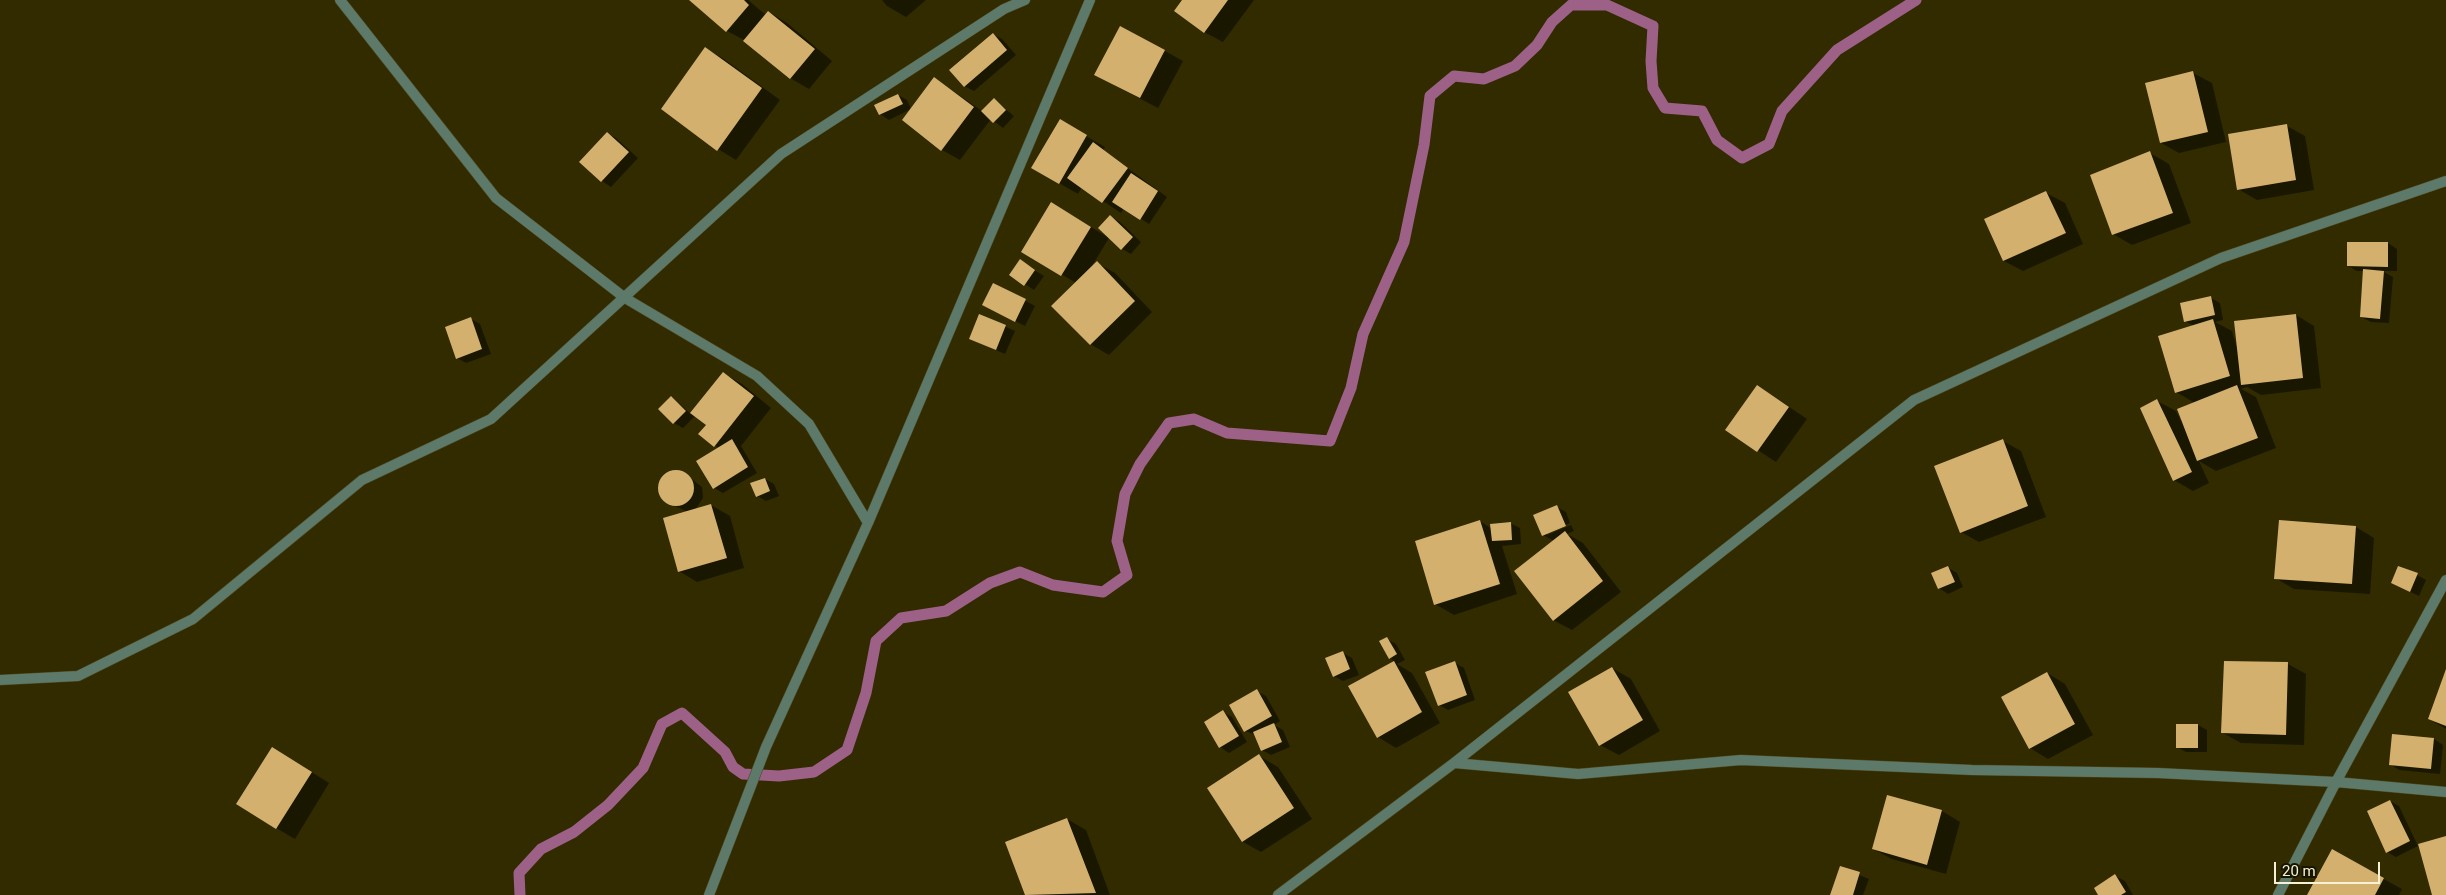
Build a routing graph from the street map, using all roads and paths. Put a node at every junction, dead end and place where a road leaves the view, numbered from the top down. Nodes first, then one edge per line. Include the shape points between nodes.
1 (340, 0) edge
2 (1025, 0) edge
3 (1090, 0) edge
4 (2446, 181) edge
5 (625, 298) junction
6 (868, 523) junction
7 (2446, 580) edge
8 (0, 680) edge
9 (1454, 763) junction
10 (2336, 782) junction
11 (2446, 792) edge
12 (709, 895) edge
13 (1278, 895) edge
14 (2278, 895) edge

1 - 5 street via 496,198
2 - 5 street via 1004,9 781,154
3 - 6 street
4 - 9 street via 2221,258 1914,400
5 - 6 street via 757,376 809,424
5 - 8 street via 491,419 362,480 193,619 78,676
6 - 12 street via 766,747
7 - 10 street
9 - 10 street via 1578,774 1741,760
9 - 13 street
10 - 11 street
10 - 14 street

